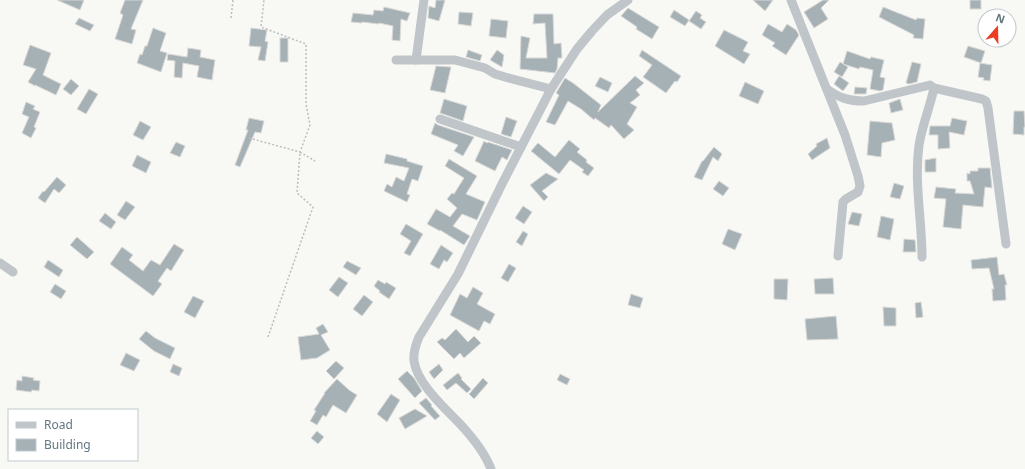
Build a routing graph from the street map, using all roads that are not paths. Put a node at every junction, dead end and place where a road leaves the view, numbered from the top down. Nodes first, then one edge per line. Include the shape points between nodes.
1 (424, 0) edge
2 (628, 0) edge
3 (791, 0) edge
4 (396, 60) dead end
5 (416, 60) junction
6 (934, 88) junction
7 (551, 89) junction
8 (828, 90) junction
9 (440, 119) dead end
10 (521, 147) junction
11 (1006, 244) dead end
12 (838, 256) dead end
13 (922, 257) dead end
14 (0, 263) edge
15 (13, 272) dead end
16 (491, 469) edge

1 - 5 street
2 - 7 street via 592,31
3 - 8 street
4 - 5 street
5 - 7 street via 455,60 485,68 504,77
6 - 8 street via 928,85 864,101 846,99
6 - 11 street via 982,99 987,103
6 - 13 street via 918,154 917,190
7 - 10 street
8 - 12 street via 860,186 858,192 844,202
9 - 10 street
10 - 16 street via 458,274 419,337 414,353 419,376 478,446
14 - 15 street

